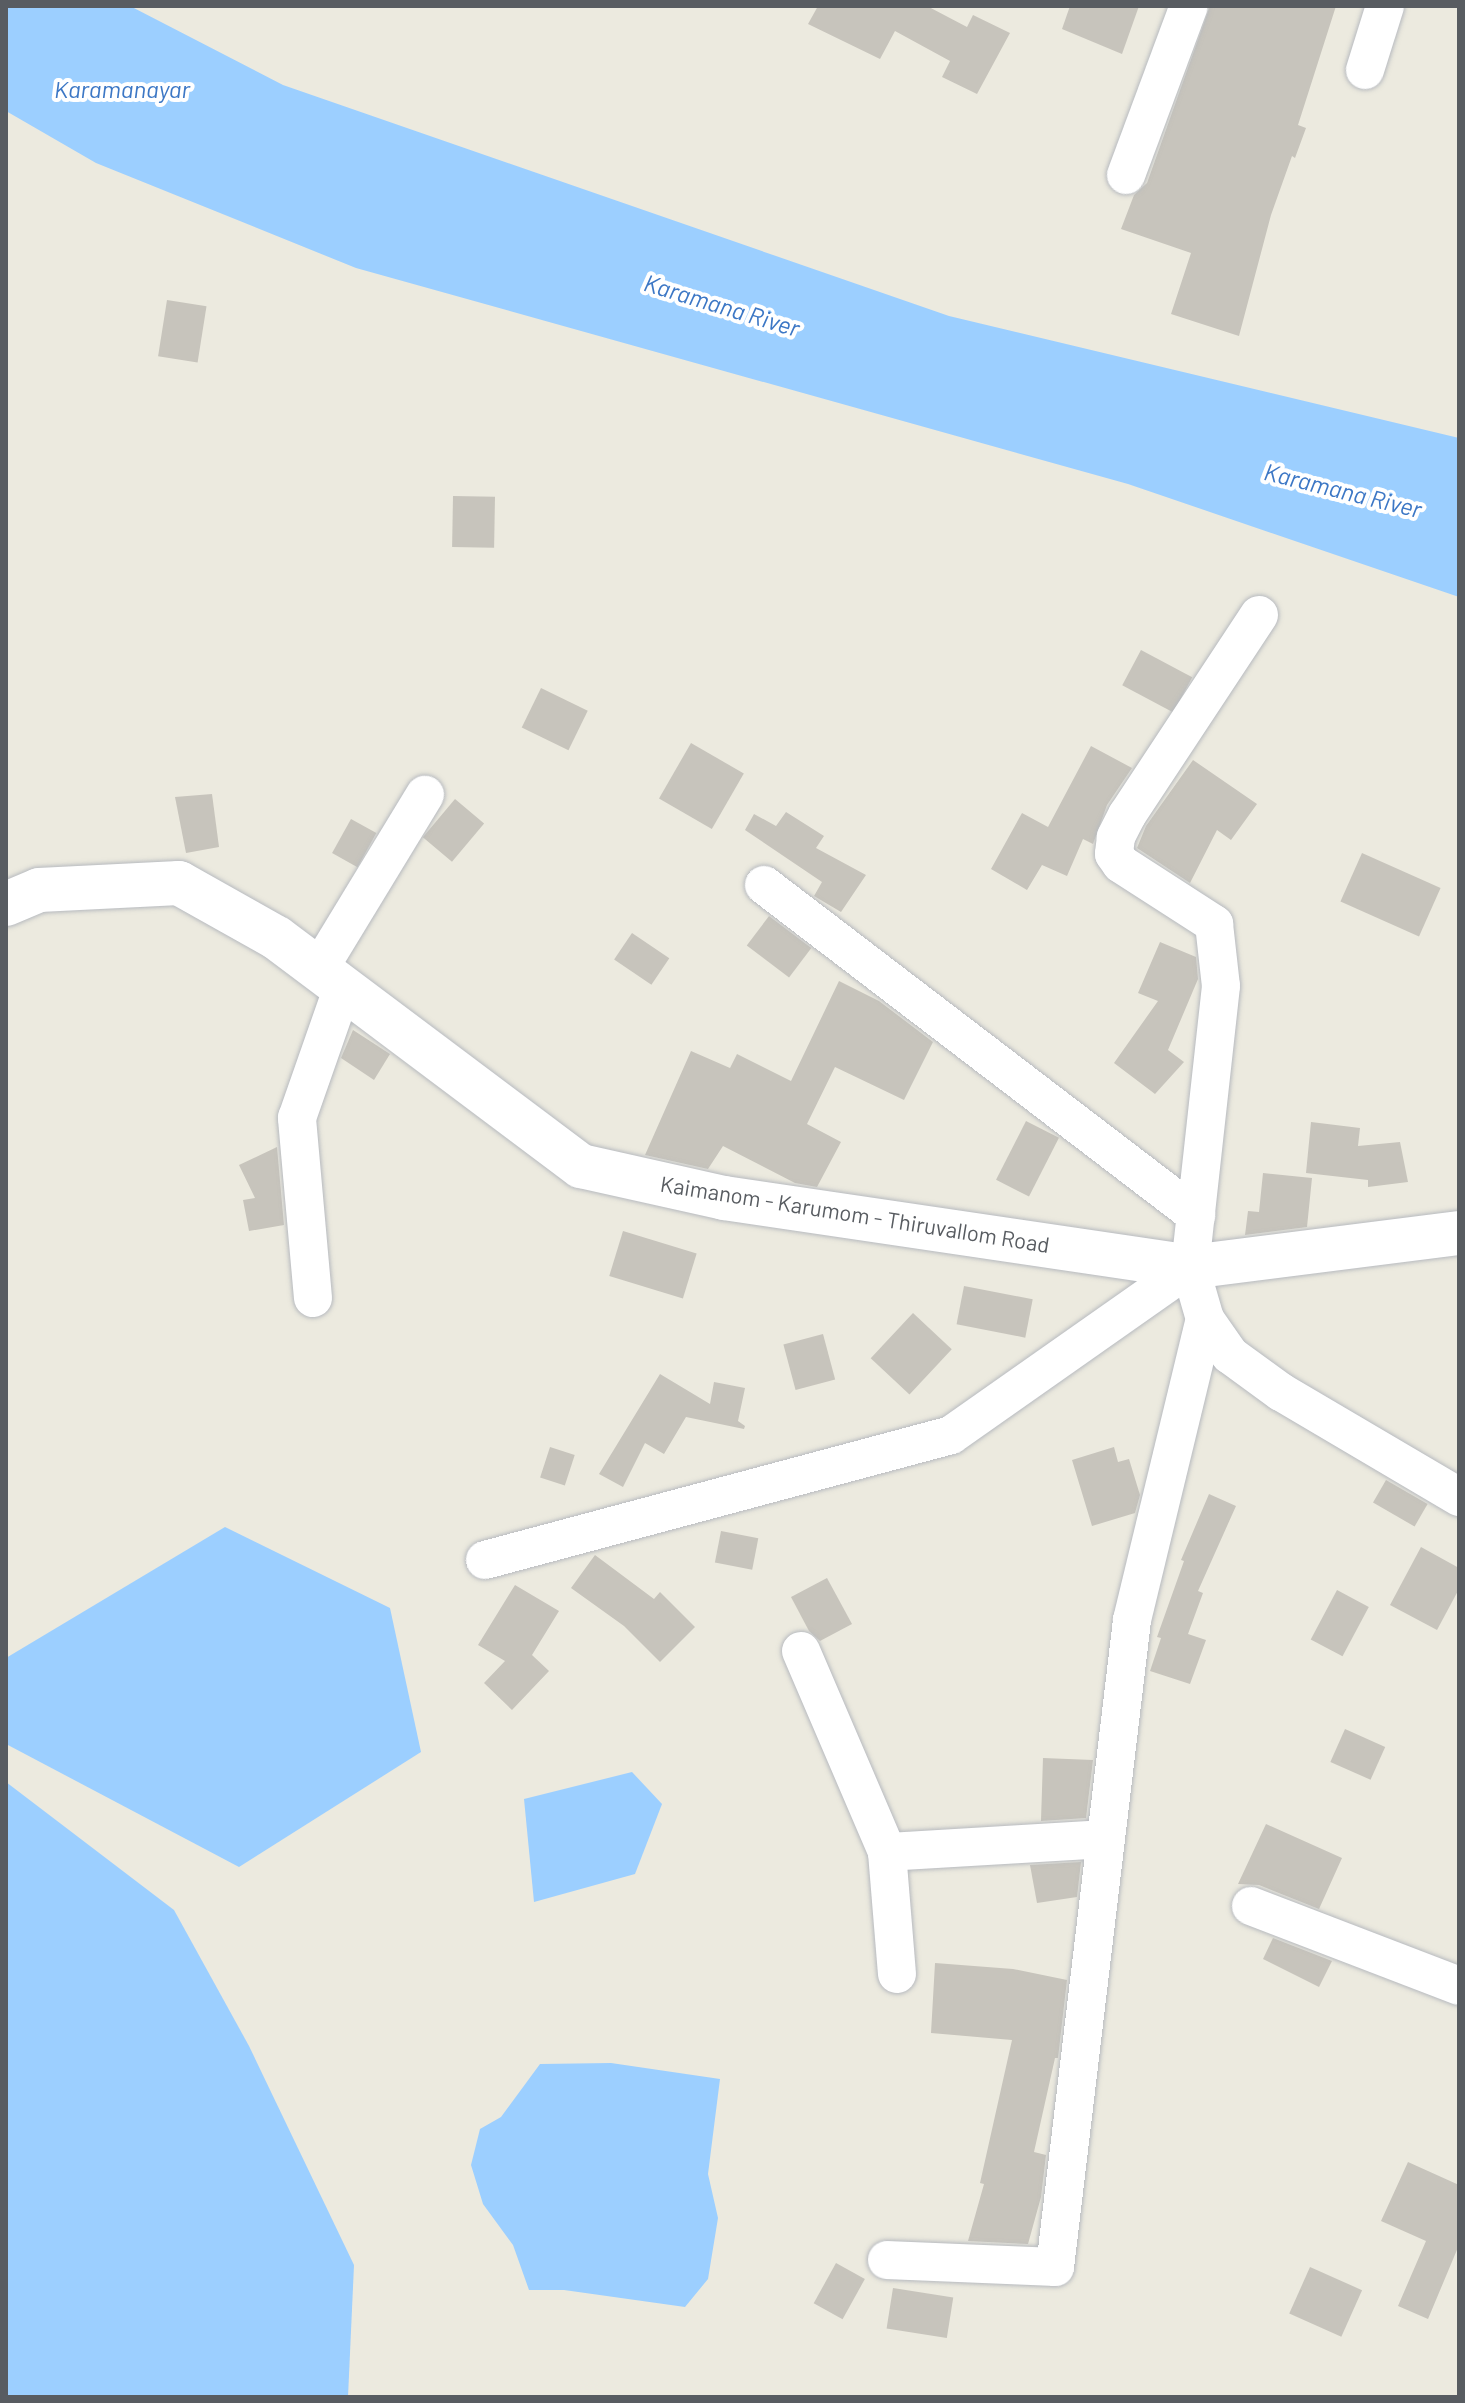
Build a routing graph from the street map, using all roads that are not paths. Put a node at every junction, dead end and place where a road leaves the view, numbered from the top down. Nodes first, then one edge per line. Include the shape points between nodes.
1 (1189, 6) edge
2 (1385, 6) edge
3 (1365, 70) dead end
4 (1126, 175) dead end
5 (1259, 615) dead end
6 (425, 795) dead end
7 (764, 885) dead end
8 (6, 904) edge
9 (331, 978) junction
10 (1196, 1215) junction
11 (1459, 1233) edge
12 (1190, 1267) junction
13 (313, 1298) dead end
14 (1205, 1319) junction
15 (1459, 1497) edge
16 (485, 1560) dead end
17 (801, 1651) dead end
18 (1104, 1839) junction
19 (887, 1852) junction
20 (1251, 1906) dead end
21 (897, 1974) dead end
22 (1459, 1986) edge
23 (887, 2260) dead end

1 - 4 street
2 - 3 street
5 - 10 street via 1127,815 1114,854 1129,871 1214,924 1221,986
6 - 9 street
7 - 10 street
8 - 9 main road, Kaimanom - Karumom - Thiruvallom Road via 39,890 179,883 277,938
9 - 12 main road, Kaimanom - Karumom - Thiruvallom Road via 581,1166 724,1198
9 - 13 street via 297,1118
10 - 12 street
11 - 12 main road, Kaimanom - Karumom - Thiruvallom Road
12 - 14 street
12 - 16 street via 951,1435
14 - 15 street via 1230,1355 1281,1392
14 - 18 street via 1132,1620
17 - 19 street
18 - 19 street
18 - 23 street via 1055,2267
19 - 21 street
20 - 22 street

